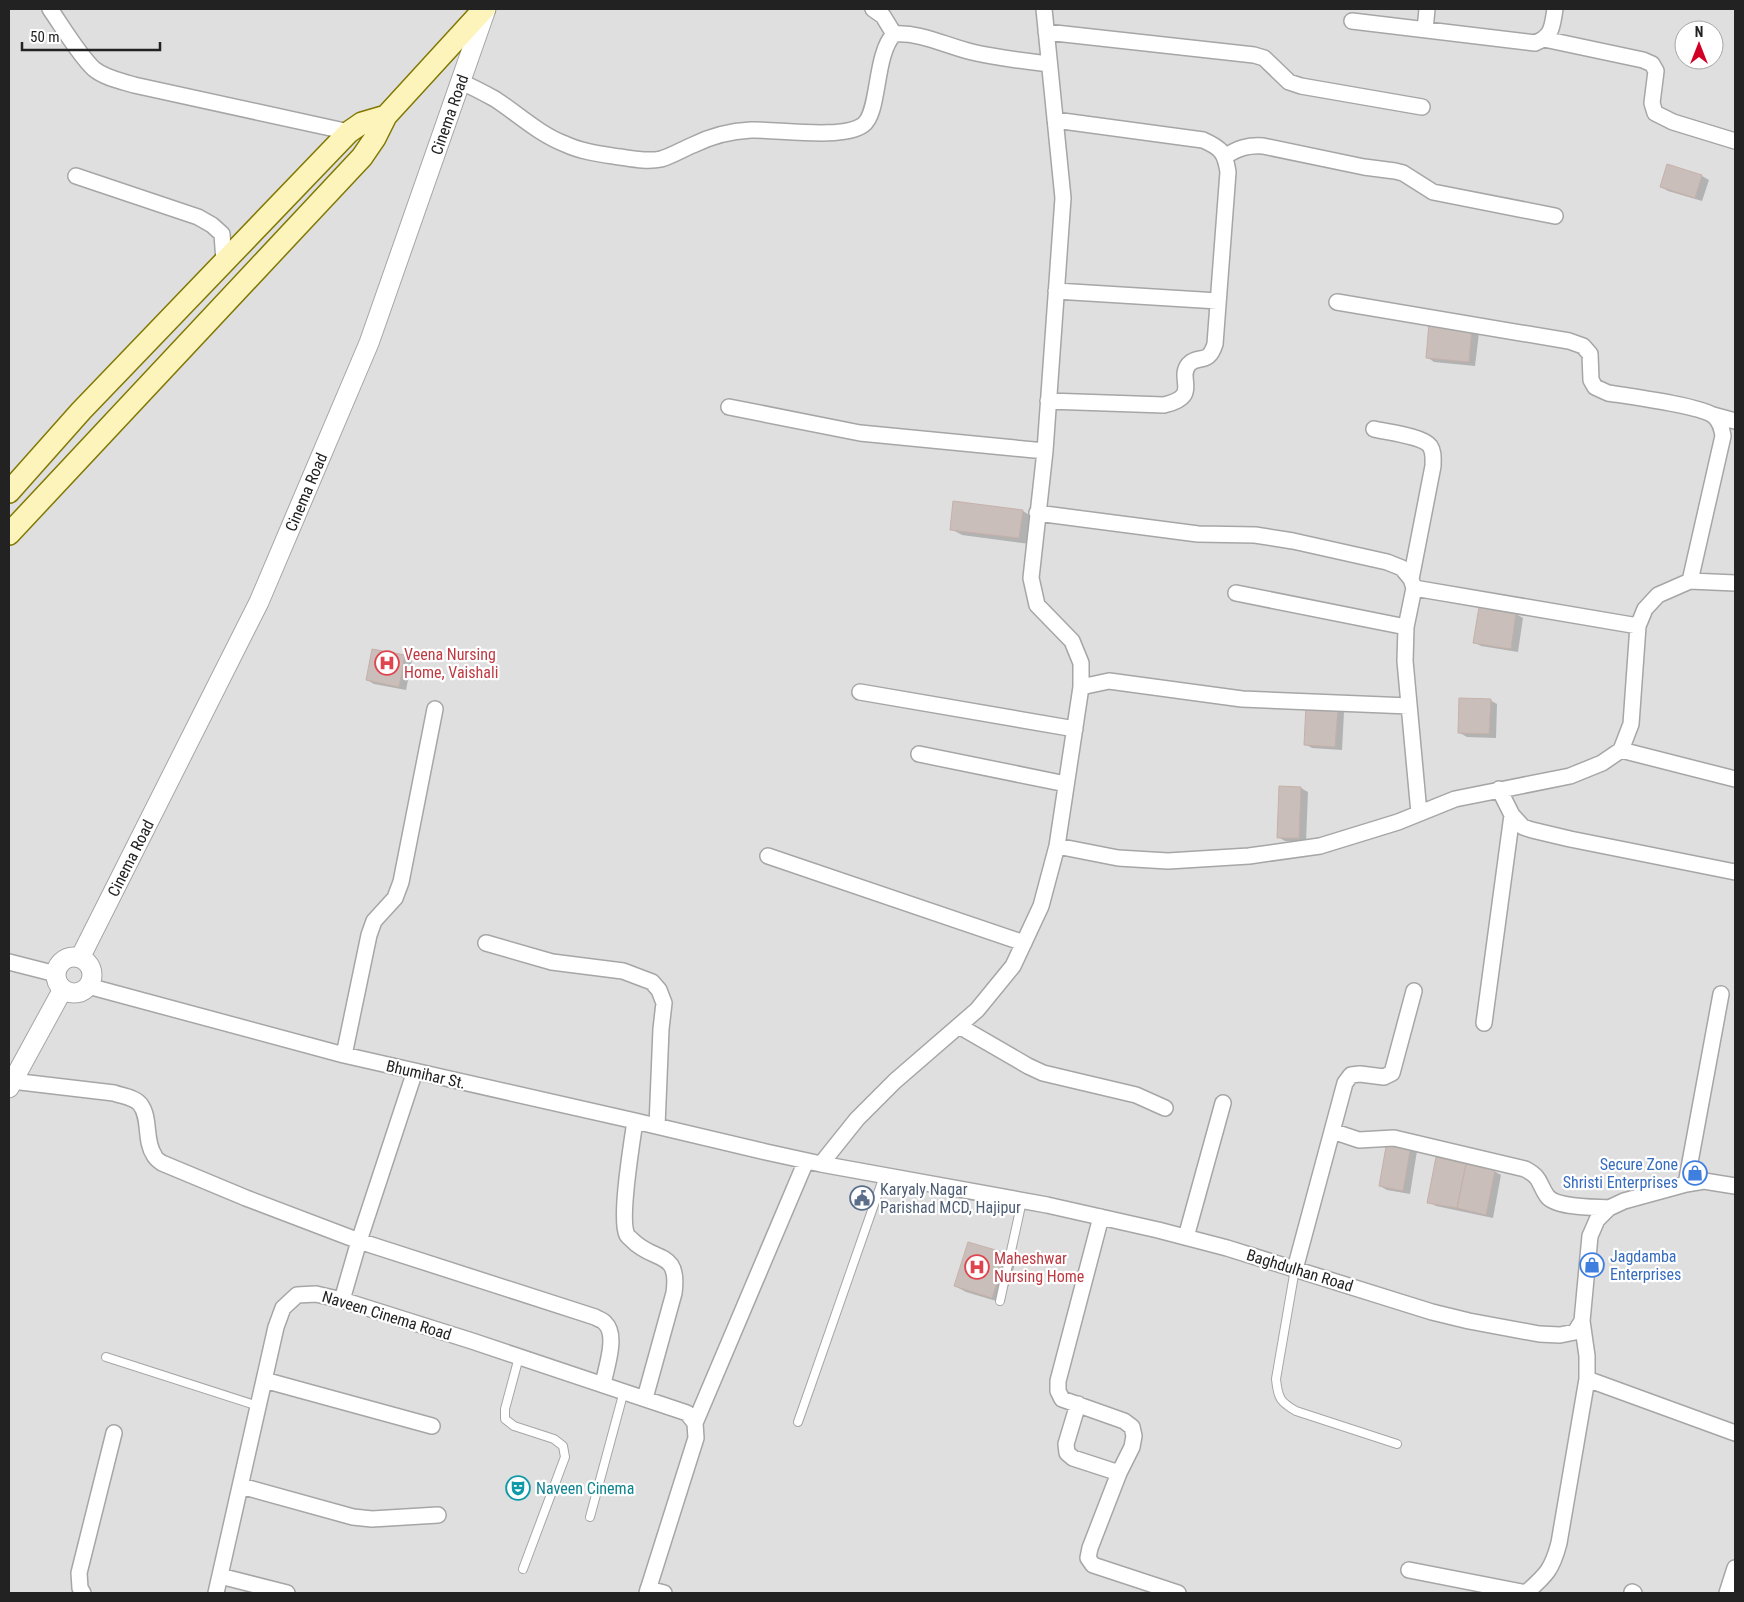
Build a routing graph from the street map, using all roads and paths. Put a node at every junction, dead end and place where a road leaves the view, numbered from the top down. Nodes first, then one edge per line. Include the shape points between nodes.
1 (50, 9) edge
2 (485, 9) edge
3 (874, 9) edge
4 (1044, 9) edge
5 (1427, 9) edge
6 (1555, 9) edge
7 (1352, 21) dead end
8 (1425, 30) junction
9 (1046, 32) junction
10 (894, 34) junction
11 (1544, 39) junction
12 (1049, 64) junction
13 (462, 82) junction
14 (1422, 107) dead end
15 (386, 116) junction
16 (1055, 120) junction
17 (349, 132) junction
18 (1735, 141) edge
19 (1226, 156) junction
20 (76, 176) dead end
21 (1555, 216) dead end
22 (224, 261) junction
23 (1056, 291) junction
24 (1218, 301) junction
25 (1337, 302) dead end
26 (1048, 401) junction
27 (729, 407) dead end
28 (1713, 415) junction
29 (1735, 421) edge
30 (1374, 429) dead end
31 (1045, 450) junction
32 (9, 492) edge
33 (1037, 513) junction
34 (9, 534) edge
35 (1690, 581) junction
36 (1735, 583) edge
37 (1413, 584) junction
38 (1236, 593) dead end
39 (1638, 626) junction
40 (1406, 627) junction
41 (1081, 687) junction
42 (860, 692) dead end
43 (1409, 706) junction
44 (434, 709) dead end
45 (1075, 729) junction
46 (1621, 750) junction
47 (919, 754) dead end
48 (1735, 779) edge
49 (1066, 784) junction
50 (1499, 789) junction
51 (1420, 813) junction
52 (1512, 815) junction
53 (1057, 846) junction
54 (768, 856) dead end
55 (1735, 872) edge
56 (1024, 942) junction
57 (486, 943) dead end
58 (80, 958) junction
59 (9, 962) edge
60 (59, 982) junction
61 (88, 986) junction
62 (1414, 991) dead end
63 (1721, 994) dead end
64 (1484, 1023) dead end
65 (959, 1026) junction
66 (344, 1055) junction
67 (415, 1071) junction
68 (10, 1085) edge
69 (1223, 1104) dead end
70 (1165, 1108) dead end
71 (635, 1121) junction
72 (657, 1126) junction
73 (1332, 1131) junction
74 (766, 1152) joint
75 (806, 1161) junction
76 (821, 1164) junction
77 (884, 1176) junction
78 (1686, 1184) junction
79 (1735, 1186) edge
80 (1022, 1201) junction
81 (1609, 1208) junction
82 (1101, 1217) junction
83 (1186, 1237) junction
84 (359, 1241) junction
85 (1295, 1269) junction
86 (342, 1300) junction
87 (1000, 1301) dead end
88 (1582, 1321) junction
89 (518, 1356) junction
90 (106, 1357) dead end
91 (1587, 1379) junction
92 (264, 1380) junction
93 (602, 1384) junction
94 (624, 1391) junction
95 (645, 1398) junction
96 (1078, 1404) junction
97 (258, 1406) junction
98 (691, 1418) junction
99 (798, 1422) dead end
100 (432, 1426) dead end
101 (114, 1433) dead end
102 (1735, 1433) edge
103 (1397, 1444) dead end
104 (1119, 1473) junction
105 (240, 1486) junction
106 (438, 1515) dead end
107 (590, 1517) dead end
108 (1735, 1568) edge
109 (523, 1570) dead end
110 (1409, 1570) dead end
111 (220, 1576) junction
112 (647, 1591) edge
113 (83, 1593) edge
114 (216, 1593) edge
115 (287, 1593) edge
116 (664, 1593) edge
117 (1178, 1593) edge
118 (1526, 1593) edge
119 (1727, 1593) edge

1 - 17 street via 82,55 94,69 107,76 134,85
2 - 13 street, Cinema Road
2 - 15 main road
3 - 10 street
4 - 9 street
5 - 8 street
6 - 11 street via 1550,33
7 - 8 street
8 - 11 street via 1535,43
9 - 12 street
9 - 14 street via 1254,55 1264,58 1280,75 1295,84
10 - 12 street via 904,33 988,55
10 - 13 street via 882,54 871,112 865,125 854,130 828,133 751,130 728,133 662,159 583,151 564,144
11 - 18 street via 1652,64 1656,71 1652,103 1655,113 1673,122
12 - 16 street
13 - 58 street, Cinema Road via 369,342 259,602
15 - 17 main road via 362,123
15 - 34 main road via 362,157
16 - 19 street via 1203,140
16 - 23 street via 1063,198
17 - 22 main road
19 - 21 street via 1237,148 1263,146 1395,171 1433,192
19 - 24 street via 1228,172
20 - 22 street via 198,217 212,225 222,234
22 - 32 main road
23 - 24 street
23 - 26 street
24 - 26 street via 1212,354 1189,365 1186,388 1175,402 1164,405
25 - 28 street via 1570,341 1583,346 1590,354 1591,380 1595,387 1608,393
26 - 31 street
27 - 31 street via 860,433
28 - 29 street
28 - 35 street via 1721,425 1723,436
30 - 37 street via 1421,440 1429,444 1433,453
31 - 33 street
33 - 37 street via 1198,534 1255,535 1293,540 1386,562 1402,568
33 - 41 street via 1031,578 1037,605 1072,642 1081,663
35 - 36 street
35 - 39 street via 1658,595 1645,609
37 - 39 street
37 - 40 street
38 - 40 street
39 - 46 street via 1631,724
40 - 43 street
41 - 43 street via 1109,681 1242,699
41 - 45 street
42 - 45 street
43 - 51 street
44 - 66 street via 401,882 395,898 374,921 369,935
45 - 49 street
46 - 48 street
46 - 50 street via 1602,763 1570,776
47 - 49 street
49 - 53 street
50 - 51 street via 1455,799
50 - 52 street
51 - 53 street via 1320,846 1249,856 1168,861 1118,858
52 - 55 street via 1523,827 1542,832
52 - 64 street
53 - 56 street via 1041,906
54 - 56 street
56 - 65 street via 1013,966 994,991
57 - 72 street via 552,962 623,971 652,982 664,1003
58 - 60 street via 70,957 60,963
58 - 61 street via 91,968
59 - 60 street
60 - 61 street via 72,993
60 - 68 street
61 - 66 street, Bhumihar St.
62 - 73 street via 1392,1073 1384,1077 1351,1075 1345,1083
63 - 78 street
65 - 70 street via 1043,1073 1136,1095
65 - 76 street via 895,1081 857,1119
66 - 67 street, Bhumihar St.
67 - 71 street, Bhumihar St.
67 - 84 street
68 - 84 street via 114,1093 130,1098 140,1104 146,1117 150,1146 162,1164
69 - 83 street
71 - 72 street, Bhumihar St.
71 - 95 street via 625,1202 627,1234 637,1245 667,1260 676,1279
72 - 74 street, Bhumihar St.
73 - 81 street via 1359,1140 1394,1138 1525,1169 1535,1174 1553,1201
73 - 85 street
74 - 75 street, Baghdulhan Road
75 - 76 street, Baghdulhan Road
75 - 98 street
76 - 77 street, Baghdulhan Road
77 - 80 street, Baghdulhan Road
77 - 99 lane
78 - 79 street via 1704,1182
78 - 81 street
80 - 82 street, Baghdulhan Road
80 - 87 lane
81 - 88 street via 1590,1236
82 - 83 street, Baghdulhan Road
82 - 96 street via 1058,1381 1062,1399
83 - 85 street, Baghdulhan Road
84 - 86 street
84 - 93 street via 605,1322 612,1340
85 - 88 street, Baghdulhan Road via 1432,1312 1539,1334 1575,1332
85 - 103 lane via 1276,1379 1283,1404
86 - 89 street, Naveen Cinema Road
86 - 92 street, Naveen Cinema Road via 316,1294 297,1295 283,1308
88 - 91 street via 1588,1356
89 - 93 street, Naveen Cinema Road
89 - 109 lane via 505,1419 514,1426 554,1439 563,1446 565,1457
90 - 97 lane
91 - 102 street
91 - 118 street via 1560,1543 1554,1562 1544,1577
92 - 97 street, Naveen Cinema Road
92 - 100 street
93 - 94 street, Naveen Cinema Road
94 - 95 street, Naveen Cinema Road
94 - 107 lane
95 - 98 street, Naveen Cinema Road
96 - 104 street via 1066,1444 1067,1453 1073,1458
96 - 104 street via 1132,1427 1132,1447
97 - 105 street, Naveen Cinema Road
98 - 112 street via 696,1438 692,1455
101 - 113 street via 79,1573
104 - 117 street via 1088,1558 1099,1567
105 - 106 street via 353,1517
105 - 111 street, Naveen Cinema Road
108 - 119 street
110 - 118 street
111 - 114 street, Naveen Cinema Road
111 - 115 street
112 - 116 street

